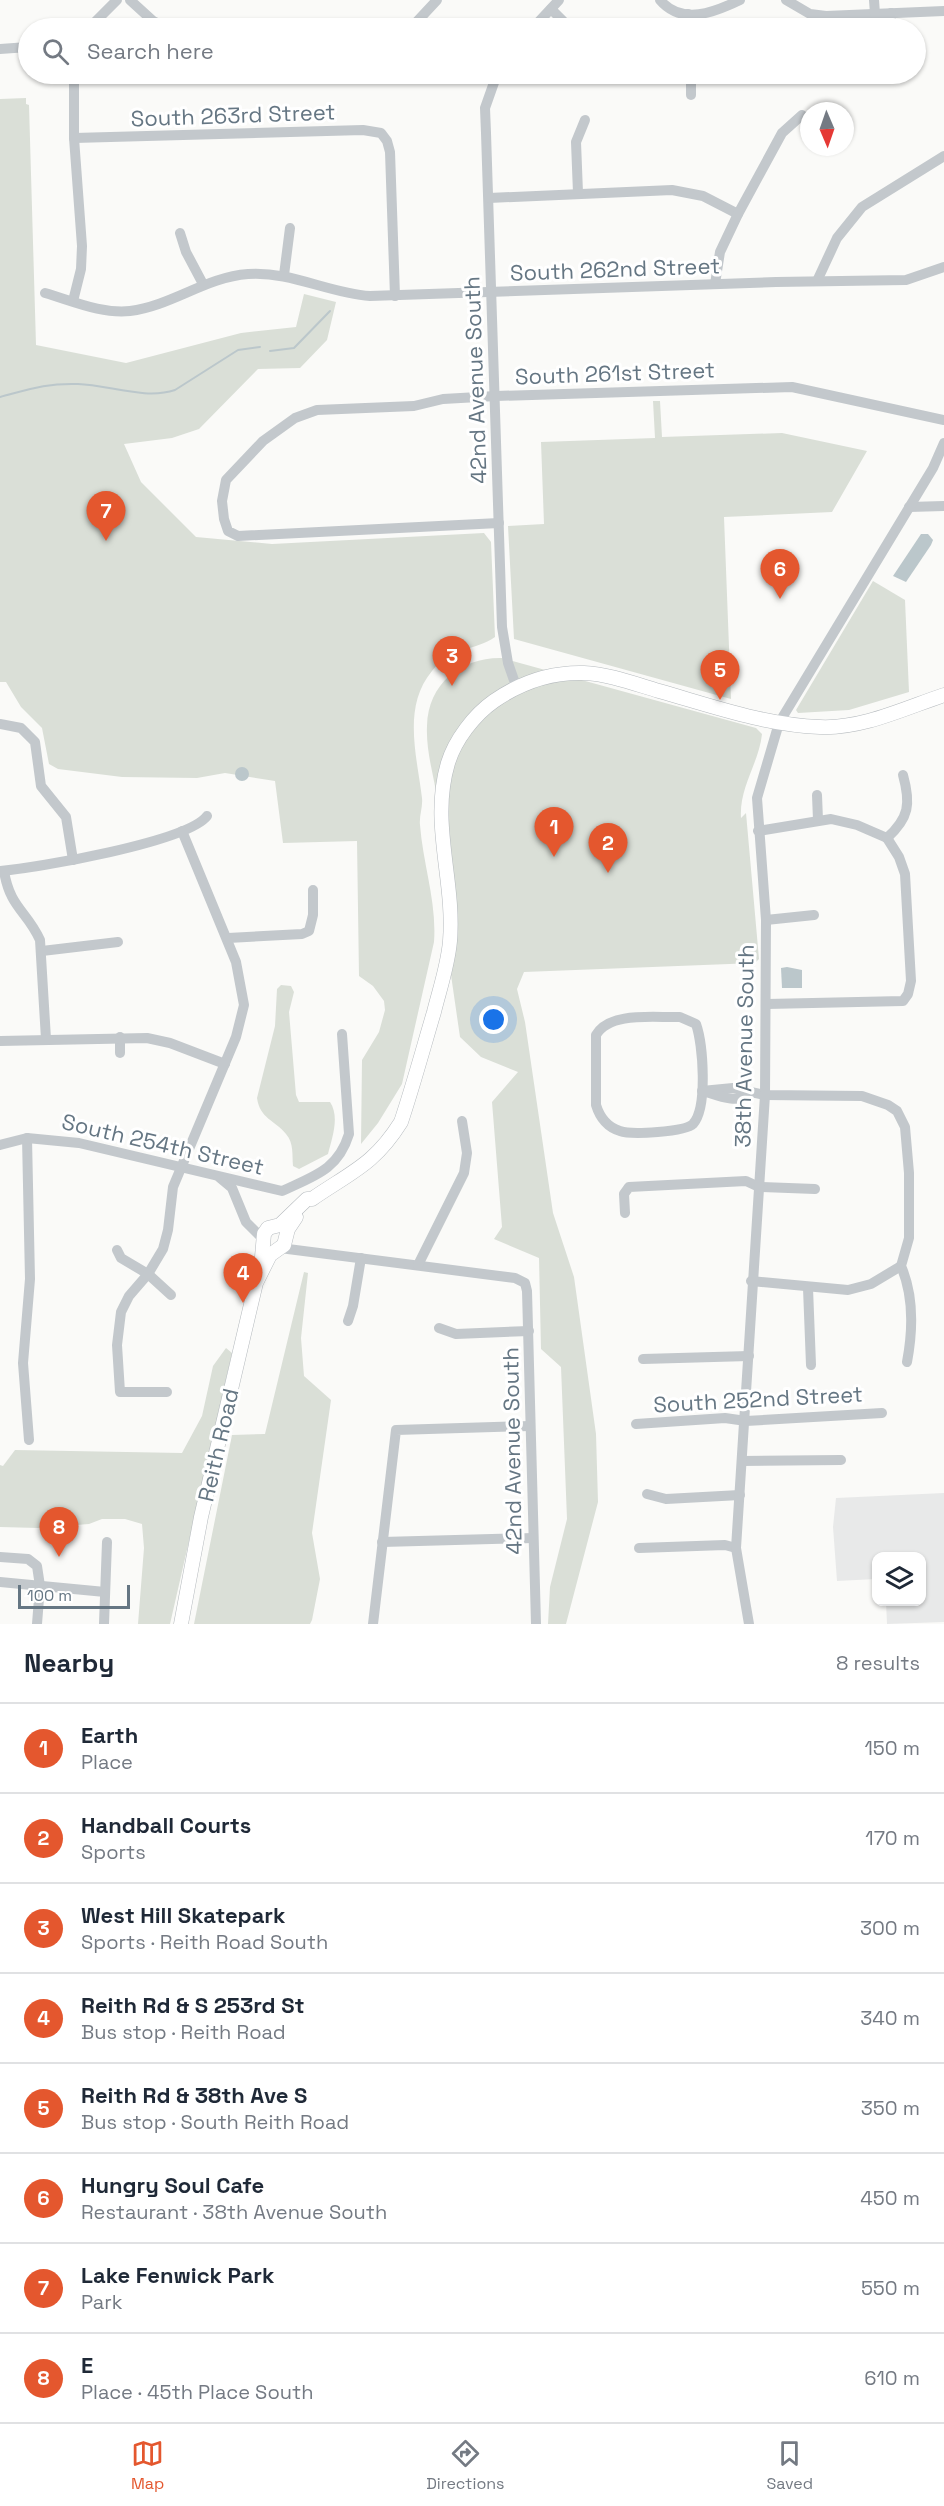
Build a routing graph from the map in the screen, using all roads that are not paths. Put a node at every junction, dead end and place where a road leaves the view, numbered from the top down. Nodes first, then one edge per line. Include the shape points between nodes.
1 (117, 0) edge
2 (130, 0) edge
3 (437, 0) edge
4 (660, 0) edge
5 (740, 0) edge
6 (786, 0) edge
7 (874, 0) edge
8 (555, 4) edge
9 (944, 11) edge
10 (891, 13) junction
11 (875, 14) junction
12 (688, 15) junction
13 (99, 18) edge
14 (150, 18) edge
15 (420, 18) edge
16 (542, 18) edge
17 (563, 18) edge
18 (688, 18) edge
19 (891, 18) edge
20 (18, 48) edge
21 (0, 49) edge
22 (74, 84) edge
23 (494, 84) edge
24 (691, 84) edge
25 (691, 95) dead end
26 (800, 117) edge
27 (585, 120) dead end
28 (74, 138) junction
29 (944, 156) edge
30 (578, 193) junction
31 (489, 198) junction
32 (738, 214) junction
33 (290, 228) dead end
34 (180, 233) dead end
35 (944, 267) edge
36 (284, 275) junction
37 (817, 281) junction
38 (203, 284) junction
39 (715, 284) junction
40 (45, 293) dead end
41 (492, 293) junction
42 (395, 296) junction
43 (73, 301) junction
44 (496, 396) junction
45 (944, 420) edge
46 (944, 443) edge
47 (944, 506) edge
48 (909, 507) junction
49 (499, 523) junction
50 (516, 686) junction
51 (942, 697) edge
52 (779, 723) junction
53 (0, 724) edge
54 (903, 775) dead end
55 (817, 795) dead end
56 (207, 816) dead end
57 (818, 820) junction
58 (182, 831) junction
59 (758, 831) junction
60 (886, 838) junction
61 (73, 860) junction
62 (2, 871) edge
63 (313, 890) dead end
64 (814, 915) dead end
65 (766, 920) junction
66 (228, 938) junction
67 (118, 942) dead end
68 (42, 951) junction
69 (767, 1004) junction
70 (342, 1034) dead end
71 (120, 1037) junction
72 (46, 1039) junction
73 (0, 1041) edge
74 (120, 1053) dead end
75 (225, 1064) junction
76 (702, 1090) junction
77 (765, 1095) junction
78 (462, 1121) dead end
79 (27, 1138) junction
80 (0, 1145) edge
81 (181, 1166) junction
82 (220, 1178) junction
83 (759, 1187) junction
84 (815, 1190) dead end
85 (242, 1212) junction
86 (624, 1213) dead end
87 (279, 1229) junction
88 (273, 1246) junction
89 (302, 1249) junction
90 (117, 1250) dead end
91 (361, 1258) junction
92 (418, 1265) junction
93 (901, 1266) junction
94 (148, 1274) junction
95 (751, 1281) junction
96 (808, 1288) junction
97 (171, 1295) dead end
98 (348, 1321) dead end
99 (439, 1328) dead end
100 (529, 1331) junction
101 (749, 1356) junction
102 (643, 1359) dead end
103 (907, 1362) dead end
104 (811, 1365) dead end
105 (166, 1392) dead end
106 (882, 1413) dead end
107 (746, 1421) junction
108 (636, 1424) dead end
109 (530, 1426) junction
110 (29, 1440) dead end
111 (841, 1460) dead end
112 (742, 1461) junction
113 (647, 1494) dead end
114 (740, 1495) junction
115 (533, 1538) junction
116 (107, 1542) dead end
117 (382, 1542) junction
118 (639, 1548) dead end
119 (736, 1548) junction
120 (0, 1557) edge
121 (0, 1582) edge
122 (40, 1586) junction
123 (105, 1592) junction
124 (37, 1624) edge
125 (104, 1624) edge
126 (181, 1624) edge
127 (374, 1624) edge
128 (536, 1624) edge
129 (749, 1624) edge

1 - 13 street
2 - 14 street
3 - 15 street
4 - 12 street via 669,9
5 - 12 street via 700,15
6 - 11 street via 810,14
7 - 11 street
8 - 16 street
8 - 17 street
9 - 10 street
10 - 11 street
10 - 19 street
12 - 18 street
20 - 21 street
22 - 28 street
23 - 31 street, 42nd Avenue South via 486,108
24 - 25 street
26 - 32 street via 782,133
27 - 30 street via 576,142
28 - 42 street, South 263rd Street via 371,130 381,133 387,141 391,166
28 - 43 street via 82,246
29 - 37 street via 862,207 837,238
30 - 31 street
30 - 32 street via 672,190 703,196
31 - 41 street, 42nd Avenue South
32 - 39 street via 720,252
33 - 36 street
34 - 38 street
35 - 37 street, South 262nd Street via 906,280
36 - 38 street, South 262nd Street via 248,274
36 - 42 street, South 262nd Street via 351,295
37 - 39 street, South 262nd Street
38 - 43 street, South 262nd Street via 150,307 128,311 103,310
39 - 41 street, South 262nd Street
40 - 43 street, South 262nd Street
41 - 42 street, South 262nd Street
41 - 44 street, 42nd Avenue South
44 - 45 street, South 261st Street via 792,387
44 - 49 street, 42nd Avenue South
44 - 49 street, South 261st Street via 443,399 414,406 306,412 263,441 233,471 225,484 223,514 228,531 238,536
46 - 48 street, 38th Avenue South
47 - 48 street
48 - 52 street, 38th Avenue South
49 - 50 street, 42nd Avenue South via 502,627
50 - 52 main road via 558,675 596,675
50 - 87 main road via 475,718 462,735 446,770 439,815 450,939 445,974 401,1122 390,1140 363,1167 302,1203
51 - 52 main road via 847,725
52 - 59 street, 38th Avenue South via 757,798
53 - 61 street via 21,728 34,742 41,786 62,811
54 - 60 street via 907,812
55 - 57 street
56 - 58 street
57 - 59 street
57 - 60 street via 846,821
58 - 61 street
58 - 66 street
59 - 65 street, 38th Avenue South
60 - 69 street via 905,874 911,981 903,1001
61 - 62 street
62 - 68 street via 15,905 35,929
63 - 66 street via 309,931
64 - 65 street
65 - 69 street, 38th Avenue South
66 - 75 street via 244,1005 242,1021
67 - 68 street
68 - 72 street
69 - 77 street, 38th Avenue South
70 - 82 street, South 254th Street via 349,1134 334,1164 282,1191
71 - 72 street
71 - 74 street
71 - 75 street via 170,1043
72 - 73 street
75 - 81 street
76 - 76 street via 697,1117 691,1126 681,1130 629,1132 605,1123 596,1105 596,1035 600,1027 613,1020 680,1017 696,1024
76 - 77 street via 744,1089
77 - 83 street, 38th Avenue South
77 - 93 street via 862,1096 897,1111 905,1127 909,1173 909,1238
78 - 92 street via 467,1153 464,1173
79 - 80 street, South 254th Street
79 - 81 street, South 254th Street via 79,1143
79 - 110 street via 30,1279 23,1354
81 - 82 street, South 254th Street
81 - 94 street via 173,1187 163,1249
82 - 85 street via 232,1188
83 - 84 street
83 - 86 street via 746,1181 629,1187 624,1194
83 - 95 street, 38th Avenue South
85 - 87 street via 259,1224
85 - 88 street via 246,1222
87 - 88 main road via 284,1245
87 - 88 main road via 266,1230
87 - 89 street
88 - 89 street
88 - 126 main road, Reith Road via 261,1268 201,1517
89 - 91 street
90 - 94 street via 121,1258
91 - 92 street
91 - 98 street
92 - 100 street, 42nd Avenue South via 521,1281 527,1287
93 - 96 street via 859,1288
93 - 103 street via 911,1298
94 - 97 street
94 - 105 street via 121,1312 117,1345 120,1392
95 - 96 street
95 - 101 street, 38th Avenue South
96 - 104 street
99 - 100 street via 456,1334
100 - 109 street, 42nd Avenue South
101 - 102 street
101 - 107 street, 38th Avenue South
106 - 107 street, South 252nd Street
107 - 108 street, South 252nd Street via 725,1418
107 - 112 street, 38th Avenue South
109 - 115 street, 42nd Avenue South
109 - 117 street via 396,1430
111 - 112 street
112 - 114 street, 38th Avenue South
113 - 114 street via 666,1499
114 - 119 street, 38th Avenue South
115 - 117 street
115 - 128 street, 42nd Avenue South
116 - 123 street
117 - 127 street
118 - 119 street
119 - 129 street, 38th Avenue South
120 - 122 street via 28,1559 36,1564
121 - 122 street
122 - 123 street
122 - 124 street
123 - 125 street

